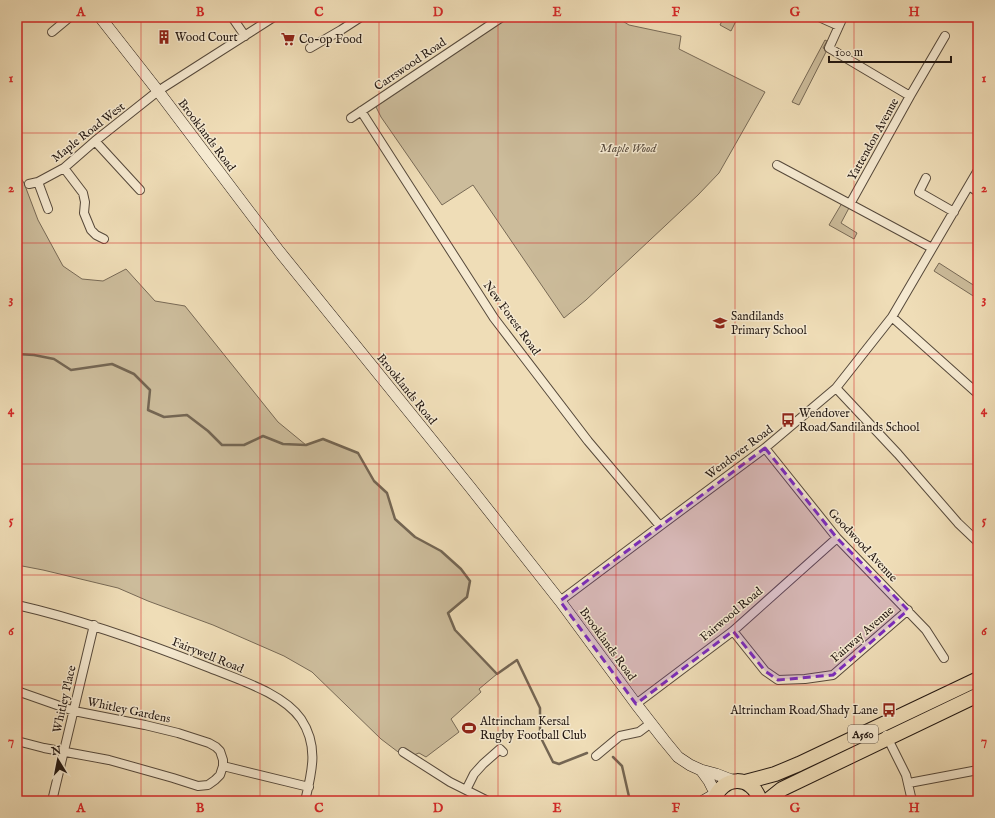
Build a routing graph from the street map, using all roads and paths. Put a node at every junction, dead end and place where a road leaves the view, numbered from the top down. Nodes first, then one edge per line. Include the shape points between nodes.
1 (70, 17) edge
2 (100, 17) edge
3 (232, 17) edge
4 (274, 17) edge
5 (360, 17) edge
6 (502, 17) edge
7 (819, 17) edge
8 (843, 17) edge
9 (839, 26) junction
10 (52, 32) dead end
11 (245, 36) junction
12 (945, 36) dead end
13 (310, 48) dead end
14 (158, 91) junction
15 (910, 96) junction
16 (361, 111) junction
17 (351, 118) dead end
18 (95, 141) junction
19 (777, 165) dead end
20 (64, 168) junction
21 (978, 170) edge
22 (926, 178) dead end
23 (38, 182) junction
24 (28, 184) dead end
25 (969, 186) junction
26 (140, 190) dead end
27 (978, 192) edge
28 (850, 204) junction
29 (48, 210) dead end
30 (954, 212) junction
31 (104, 239) dead end
32 (932, 248) junction
33 (892, 317) junction
34 (836, 388) junction
35 (978, 394) edge
36 (765, 448) junction
37 (660, 526) junction
38 (837, 538) junction
39 (978, 542) edge
40 (560, 602) junction
41 (17, 605) edge
42 (908, 610) junction
43 (94, 625) junction
44 (733, 630) junction
45 (944, 658) dead end
46 (978, 679) edge
47 (17, 691) edge
48 (978, 696) edge
49 (636, 704) junction
50 (74, 711) junction
51 (651, 723) junction
52 (881, 726) junction
53 (887, 738) junction
54 (17, 742) edge
55 (64, 751) junction
56 (403, 752) dead end
57 (503, 752) dead end
58 (596, 756) dead end
59 (223, 766) junction
60 (701, 770) junction
61 (978, 770) edge
62 (739, 782) junction
63 (908, 783) junction
64 (309, 787) junction
65 (466, 790) junction
66 (711, 799) edge
67 (484, 800) edge
68 (52, 801) edge
69 (305, 801) edge
70 (760, 801) edge
71 (767, 801) edge
72 (912, 801) edge

1 - 10 street
2 - 14 street, Brooklands Road
3 - 11 street
4 - 11 street, Maple Road West
5 - 13 street
6 - 16 street, Carrswood Road
7 - 9 street
8 - 9 street, Yattendon Avenue
9 - 15 street, Yattendon Avenue via 830,48
11 - 14 street, Maple Road West
12 - 15 street
14 - 18 street, Maple Road West
14 - 40 street, Brooklands Road via 279,252
15 - 28 street, Yattendon Avenue
16 - 17 street, Carrswood Road
16 - 37 street, New Forest Road via 494,318 588,441
18 - 20 street, Maple Road West
18 - 26 street
19 - 28 street
20 - 23 street, Maple Road West
20 - 31 street via 83,193 84,213 91,230
21 - 25 street, Wendover Road
22 - 30 street via 919,192
23 - 24 street, Maple Road West
23 - 29 street
25 - 27 street
25 - 30 street, Wendover Road
28 - 32 street
30 - 32 street, Wendover Road
32 - 33 street, Wendover Road
33 - 34 street, Wendover Road
33 - 35 street
34 - 36 street, Wendover Road
34 - 39 street
36 - 37 street, Wendover Road
36 - 38 street, Goodwood Avenue
37 - 40 street, Wendover Road
38 - 42 street, Goodwood Avenue
38 - 44 street, Fairwood Road
40 - 49 street, Brooklands Road
41 - 43 street, Fairywell Road
42 - 44 street, Fairway Avenue via 834,675 805,679 778,680 765,671
42 - 45 street, Goodwood Avenue via 926,630
43 - 50 street, Whitley Place
43 - 64 street, Fairywell Road via 214,670 283,701 294,710 307,729 313,751
44 - 49 street, Fairwood Road
46 - 52 highway, A560
47 - 50 street, Whitley Gardens
48 - 53 highway, A560
49 - 51 street, Brooklands Road
50 - 55 street, Whitley Place
50 - 59 street, Whitley Gardens via 145,725 209,742 220,751
51 - 58 street via 639,732 620,736
51 - 60 street, Brooklands Road via 678,757
52 - 53 street
52 - 62 highway, A560 via 775,774
53 - 63 street
53 - 71 highway, A560 via 782,789
54 - 55 street
55 - 59 street via 109,760 198,786 208,785 215,780
55 - 68 street, Whitley Place
56 - 65 street
57 - 65 street via 500,749 483,764 474,774
59 - 64 street
60 - 62 street, Brooklands Road
60 - 66 street, Brooklands Road via 709,781
61 - 63 street
62 - 66 highway, A560 via 722,786
62 - 70 highway via 749,785
63 - 72 street
64 - 69 street, Fairywell Road
65 - 67 street

